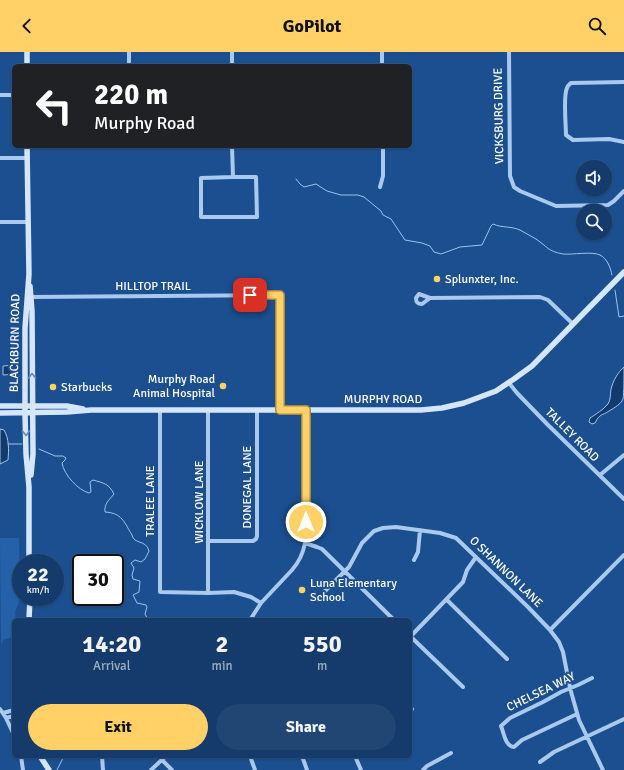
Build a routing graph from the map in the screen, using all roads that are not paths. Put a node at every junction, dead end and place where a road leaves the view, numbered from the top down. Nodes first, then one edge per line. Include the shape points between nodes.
1 (27, 52) edge
2 (129, 52) edge
3 (232, 52) edge
4 (382, 52) edge
5 (509, 52) edge
6 (27, 64) edge
7 (129, 64) edge
8 (232, 64) edge
9 (382, 64) edge
10 (624, 82) edge
11 (0, 95) edge
12 (12, 95) edge
13 (624, 142) edge
14 (28, 148) edge
15 (232, 148) edge
16 (383, 148) edge
17 (0, 158) edge
18 (28, 158) junction
19 (233, 177) junction
20 (380, 187) dead end
21 (624, 191) edge
22 (0, 222) edge
23 (28, 222) junction
24 (624, 272) edge
25 (29, 297) junction
26 (430, 298) dead end
27 (574, 324) junction
28 (25, 328) junction
29 (32, 328) junction
30 (25, 344) junction
31 (32, 363) junction
32 (509, 383) junction
33 (0, 406) edge
34 (25, 406) junction
35 (33, 406) junction
36 (92, 410) junction
37 (160, 410) junction
38 (208, 410) junction
39 (257, 410) junction
40 (280, 410) junction
41 (306, 410) junction
42 (25, 412) junction
43 (33, 412) junction
44 (0, 413) edge
45 (624, 455) edge
46 (600, 475) junction
47 (29, 487) junction
48 (624, 499) edge
49 (420, 530) junction
50 (209, 541) junction
51 (305, 544) junction
52 (29, 554) edge
53 (624, 555) edge
54 (476, 556) junction
55 (414, 560) dead end
56 (344, 571) junction
57 (324, 592) dead end
58 (208, 593) junction
59 (447, 600) junction
60 (261, 603) junction
61 (30, 606) edge
62 (30, 618) edge
63 (251, 618) edge
64 (392, 618) edge
65 (550, 630) junction
66 (412, 634) edge
67 (412, 638) edge
68 (507, 659) dead end
69 (592, 678) dead end
70 (463, 687) dead end
71 (570, 688) junction
72 (0, 709) edge
73 (12, 711) edge
74 (3, 713) junction
75 (576, 714) junction
76 (12, 716) edge
77 (6, 718) junction
78 (624, 719) edge
79 (12, 731) edge
80 (587, 737) junction
81 (451, 753) dead end
82 (21, 758) edge
83 (41, 758) edge
84 (102, 758) edge
85 (251, 758) edge
86 (303, 758) edge
87 (356, 758) edge
88 (162, 760) joint
89 (540, 762) dead end
90 (23, 770) edge
91 (50, 770) edge
92 (103, 770) edge
93 (151, 770) edge
94 (172, 770) edge
95 (255, 770) edge
96 (308, 770) edge
97 (361, 770) edge
98 (423, 770) edge
99 (603, 770) edge

1 - 6 main road
2 - 7 street
3 - 8 street
4 - 9 street
5 - 21 street, VICKSBURG DRIVE via 510,176 514,187 556,206 608,205
10 - 13 street via 568,85 566,135 573,140 609,139
11 - 12 street
14 - 18 main road, BLACKBURN ROAD
15 - 19 street
16 - 20 street via 383,176
17 - 18 street
18 - 23 main road, BLACKBURN ROAD
19 - 19 street via 201,178 201,217 257,217 256,177
22 - 23 street
23 - 25 main road, BLACKBURN ROAD
24 - 27 main road, MURPHY ROAD
25 - 28 main road, BLACKBURN ROAD
25 - 29 main road, BLACKBURN ROAD
25 - 40 street, HILLTOP TRAIL via 280,295
26 - 27 street via 540,297 548,300
27 - 32 main road, MURPHY ROAD via 532,366
28 - 29 main road
28 - 30 main road, BLACKBURN ROAD
29 - 31 main road, BLACKBURN ROAD
30 - 31 main road via 29,361
30 - 34 main road, BLACKBURN ROAD
35 -> 31 main road, BLACKBURN ROAD
32 - 41 main road, MURPHY ROAD via 478,398 442,408
32 - 46 street, TALLEY ROAD
33 - 34 main road, MURPHY ROAD
34 - 35 main road, MURPHY ROAD
34 - 42 main road, BLACKBURN ROAD
35 - 36 main road, MURPHY ROAD via 67,406
35 - 43 main road, BLACKBURN ROAD
36 - 37 main road, MURPHY ROAD
36 - 43 main road, MURPHY ROAD
37 - 38 main road, MURPHY ROAD
37 - 58 street, TRALEE LANE via 160,592
38 - 39 main road, MURPHY ROAD
38 - 50 street, WICKLOW LANE
39 - 40 main road, MURPHY ROAD
39 - 50 street, DONEGAL LANE via 256,539
40 - 41 main road, MURPHY ROAD
41 - 51 street
42 - 43 main road, MURPHY ROAD
42 - 44 main road, MURPHY ROAD
42 -> 47 main road, BLACKBURN ROAD
43 - 47 main road, BLACKBURN ROAD via 33,454
45 - 46 street
46 - 48 street, TALLEY ROAD
47 - 52 main road
49 - 54 street, O SHANNON LANE via 440,532 453,537
49 - 55 street via 418,552
49 - 56 street, O SHANNON LANE via 396,527 374,531 362,543
50 - 58 street, WICKLOW LANE
51 - 56 street via 322,549
51 - 60 street via 297,564
53 - 65 street
54 - 59 street via 466,570 463,582
54 - 65 street, O SHANNON LANE
56 - 57 street, O SHANNON LANE
56 - 64 street
58 - 60 street via 239,593
59 - 66 street
59 - 68 street
60 - 63 street
61 - 62 main road
65 - 71 street, O SHANNON LANE via 564,652
67 - 70 street
69 - 71 street, CHELSEA WAY
71 - 75 street, O SHANNON LANE
71 - 75 street, CHELSEA WAY via 510,718 501,726 507,744 514,747 522,740
72 - 74 street
73 - 74 street
74 - 77 street
75 - 80 street, O SHANNON LANE
76 - 77 street
77 - 79 street
78 - 80 street
80 - 89 street via 554,752
80 - 99 street, O SHANNON LANE
81 - 98 street
82 - 90 street
83 - 91 main road
84 - 92 street
85 - 95 street
86 - 96 street
87 - 97 street
88 - 93 street
88 - 94 street

